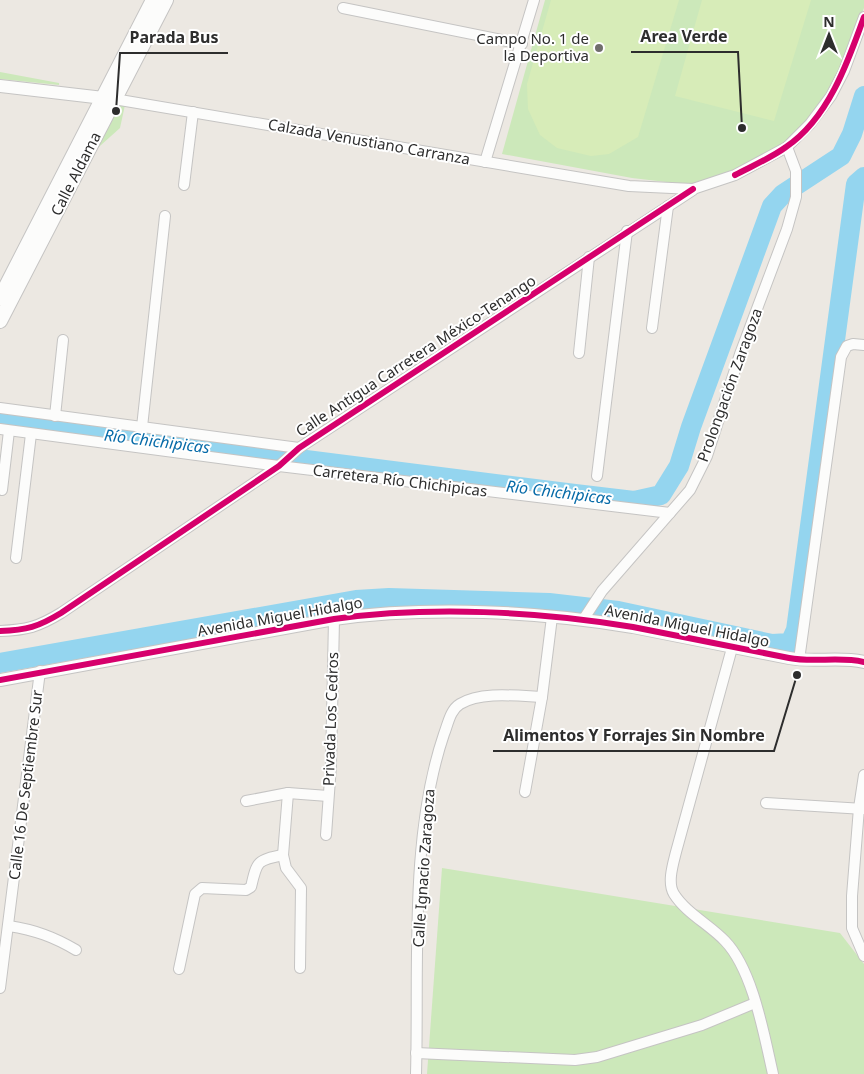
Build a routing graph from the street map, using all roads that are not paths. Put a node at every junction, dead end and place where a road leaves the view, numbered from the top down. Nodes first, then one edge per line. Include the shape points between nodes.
1 (153, 0) edge
2 (166, 0) edge
3 (534, 0) edge
4 (343, 8) dead end
5 (864, 16) edge
6 (522, 44) junction
7 (0, 86) edge
8 (108, 99) junction
9 (193, 112) junction
10 (787, 147) junction
11 (485, 162) junction
12 (184, 185) dead end
13 (693, 190) junction
14 (668, 206) junction
15 (166, 216) dead end
16 (627, 231) junction
17 (589, 257) junction
18 (0, 298) edge
19 (0, 321) edge
20 (652, 328) dead end
21 (63, 340) dead end
22 (864, 345) edge
23 (579, 352) dead end
24 (0, 408) edge
25 (55, 416) junction
26 (142, 427) junction
27 (4, 430) edge
28 (32, 434) junction
29 (296, 451) junction
30 (280, 466) junction
31 (597, 476) dead end
32 (2, 490) dead end
33 (670, 513) junction
34 (16, 558) dead end
35 (552, 617) junction
36 (585, 617) junction
37 (334, 619) junction
38 (0, 631) edge
39 (732, 648) junction
40 (864, 652) edge
41 (849, 658) junction
42 (799, 660) junction
43 (864, 662) edge
44 (40, 671) junction
45 (0, 680) edge
46 (542, 697) junction
47 (864, 775) edge
48 (525, 792) dead end
49 (288, 793) junction
50 (328, 796) junction
51 (246, 801) dead end
52 (766, 803) dead end
53 (861, 808) edge
54 (326, 835) dead end
55 (283, 855) junction
56 (9, 926) junction
57 (76, 950) dead end
58 (864, 956) edge
59 (300, 968) dead end
60 (179, 969) dead end
61 (0, 988) edge
62 (755, 1003) junction
63 (416, 1053) junction
64 (416, 1074) edge
65 (773, 1074) edge

1 - 8 main road, Calle Aldama
2 - 8 main road, Calle Aldama
3 - 6 street
4 - 6 street
5 - 10 street, Calzada Venustiano Carranza via 831,96
6 - 11 street
7 - 8 street, Calzada Venustiano Carranza
8 - 9 street, Calzada Venustiano Carranza
8 - 18 main road, Calle Aldama
8 - 19 main road, Calle Aldama
9 - 11 street, Calzada Venustiano Carranza
9 - 12 street
10 - 13 street, Calzada Venustiano Carranza via 735,175
10 - 33 street, Prolongación Zaragoza via 797,182 787,229 740,354 707,456 690,490
11 - 13 street, Calzada Venustiano Carranza via 636,187
13 - 14 street, Calle Antigua Carretera México-Tenango
14 - 16 street, Calle Antigua Carretera México-Tenango
14 - 20 street
15 - 26 street
16 - 17 street, Calle Antigua Carretera México-Tenango
16 - 31 street
17 - 23 street
17 - 29 street, Calle Antigua Carretera México-Tenango
21 - 25 street
22 - 42 street via 847,346 841,357
24 - 25 street, Carretera Río Chichipicas
25 - 26 street, Carretera Río Chichipicas
26 - 29 street, Carretera Río Chichipicas
27 - 28 street, Carretera Río Chichipicas
27 - 32 street
28 - 30 street, Carretera Río Chichipicas
28 - 34 street
29 - 30 street, Calle Antigua Carretera México-Tenango
30 - 33 street, Carretera Río Chichipicas
30 - 38 street, Calle Antigua Carretera México-Tenango via 41,625 26,630
33 - 36 street, Prolongación Zaragoza via 602,591
35 - 36 street, Avenida Miguel Hidalgo
35 - 37 street, Avenida Miguel Hidalgo via 446,612
35 - 46 street
36 - 39 street, Avenida Miguel Hidalgo
37 - 44 street, Avenida Miguel Hidalgo
37 - 50 street, Privada Los Cedros
39 - 42 street, Avenida Miguel Hidalgo
39 - 62 street via 676,852 672,892 735,953
40 - 41 street, Avenida Miguel Hidalgo
41 - 42 street, Avenida Miguel Hidalgo
41 - 43 street, Avenida Miguel Hidalgo
44 - 45 street, Avenida Miguel Hidalgo
44 - 56 street, Calle 16 De Septiembre Sur
46 - 48 street
46 - 63 street, Calle Ignacio Zaragoza via 496,696 459,705 452,713 430,785 424,834 418,917
47 - 53 street
49 - 50 street, Privada Los Cedros
49 - 51 street, Privada Los Cedros
49 - 55 street
50 - 54 street
52 - 53 street
53 - 58 street via 852,928
55 - 59 street via 286,868 301,888
55 - 60 street via 259,862 251,887 246,890 202,888 195,894
56 - 57 street via 53,936
56 - 61 street, Calle 16 De Septiembre Sur
62 - 63 street via 702,1025 597,1057 575,1060
62 - 65 street
63 - 64 street, Calle Ignacio Zaragoza

